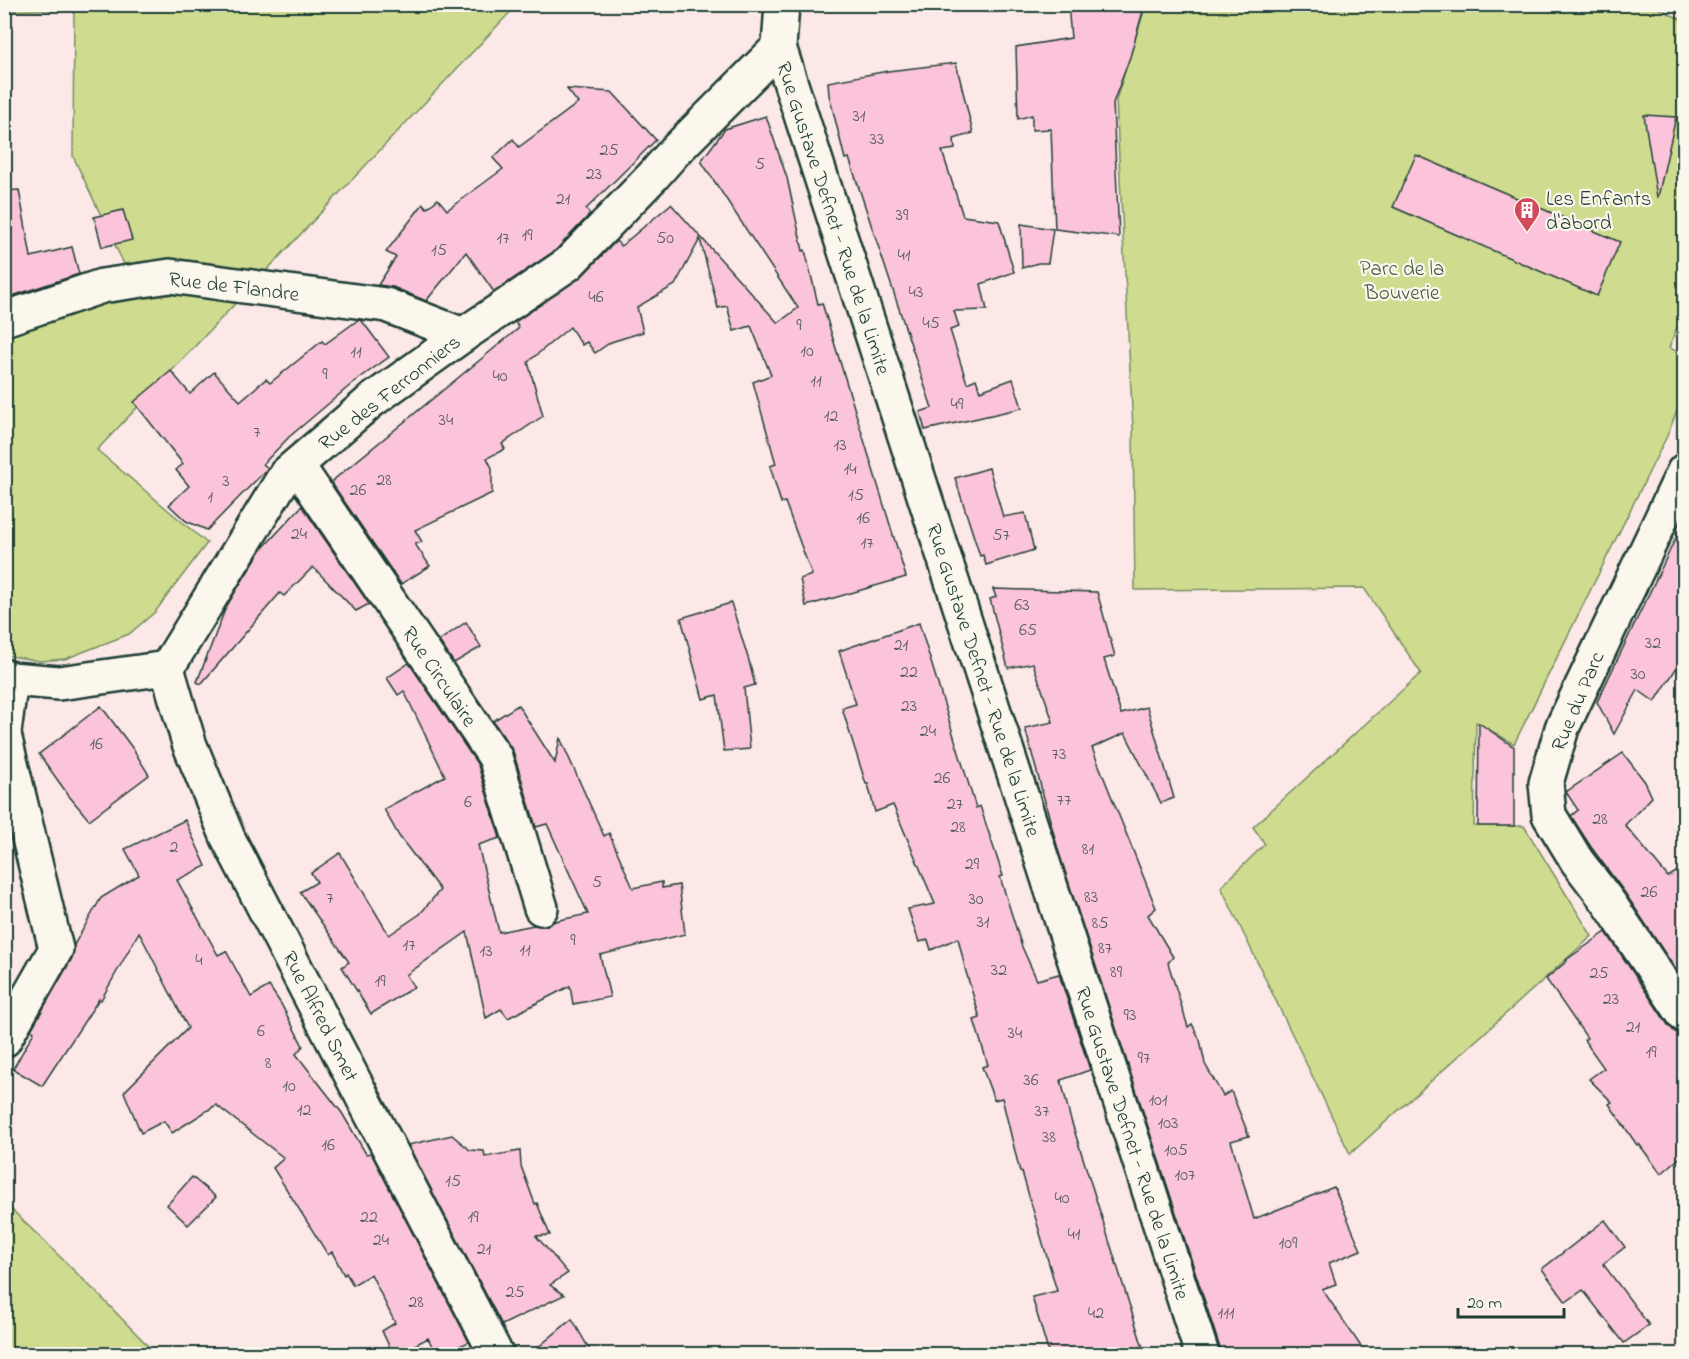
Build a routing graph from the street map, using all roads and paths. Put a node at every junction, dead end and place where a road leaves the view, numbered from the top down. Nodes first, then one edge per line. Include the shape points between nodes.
1 (782, 4) edge
2 (779, 47) junction
3 (4, 319) edge
4 (463, 334) junction
5 (297, 465) junction
6 (1684, 471) edge
7 (167, 668) junction
8 (8, 678) edge
9 (4, 733) edge
10 (541, 908) dead end
11 (1684, 1015) edge
12 (4, 1040) edge
13 (496, 1354) edge
14 (1202, 1354) edge

1 - 2 street, Rue Gustave Defnet - Rue de la Limite
2 - 4 street, Rue des Ferronniers via 568,264
2 - 14 street, Rue Gustave Defnet - Rue de la Limite
3 - 4 street, Rue de Flandre via 102,286 170,276 386,305
4 - 5 street, Rue des Ferronniers via 371,400
5 - 7 street, Rue des Ferronniers via 286,474
5 - 10 street, Rue Circulaire via 495,757
6 - 11 street, Rue du Parc via 1562,728 1546,783 1549,814
7 - 8 street via 59,683
7 - 13 street, Rue Alfred Smet via 189,743 228,838
8 - 9 street
9 - 12 street via 56,949

